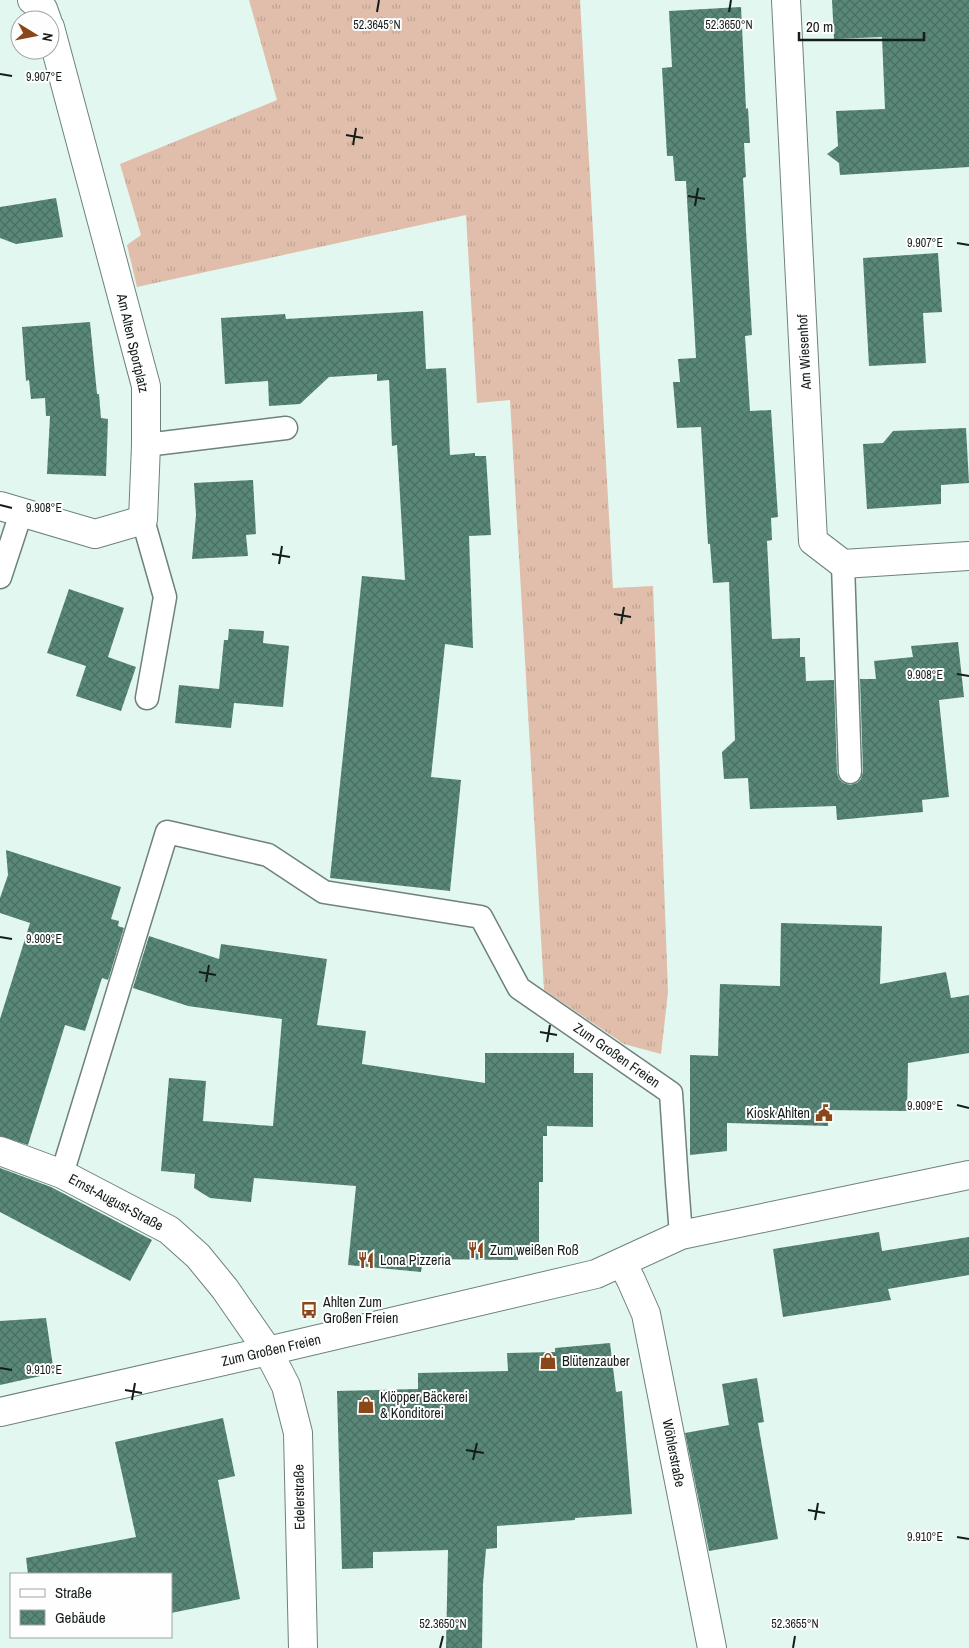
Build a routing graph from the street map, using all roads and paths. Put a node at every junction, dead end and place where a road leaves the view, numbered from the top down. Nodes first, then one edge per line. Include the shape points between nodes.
1 (32, 0) edge
2 (786, 0) edge
3 (43, 10) edge
4 (60, 60) edge
5 (286, 428) dead end
6 (146, 445) junction
7 (11, 509) edge
8 (143, 520) junction
9 (969, 556) edge
10 (843, 564) junction
11 (0, 577) edge
12 (147, 698) dead end
13 (850, 772) dead end
14 (0, 1151) edge
15 (62, 1174) junction
16 (969, 1176) edge
17 (682, 1235) junction
18 (622, 1263) junction
19 (268, 1351) junction
20 (0, 1412) edge
21 (303, 1648) edge
22 (712, 1648) edge

1 - 3 street
2 - 10 street, Am Wiesenhof via 813,541
4 - 6 street, Am Alten Sportplatz via 146,386
5 - 6 lane
6 - 8 street, Am Alten Sportplatz
7 - 8 street via 95,534
7 - 11 lane
8 - 12 lane via 165,597
9 - 10 street
10 - 13 lane
14 - 15 street, Ernst-August-Straße
15 - 17 lane, Zum Großen Freien via 166,832 268,855 324,892 481,917 519,988 671,1093
15 - 19 street, Ernst-August-Straße via 169,1230 198,1256
16 - 17 street, Zum Großen Freien
17 - 18 street, Zum Großen Freien
18 - 19 street, Zum Großen Freien via 596,1274
18 - 22 street, Wöhlerstraße via 646,1314
19 - 20 street, Zum Großen Freien
19 - 21 street, Edelerstraße via 286,1386 298,1433

